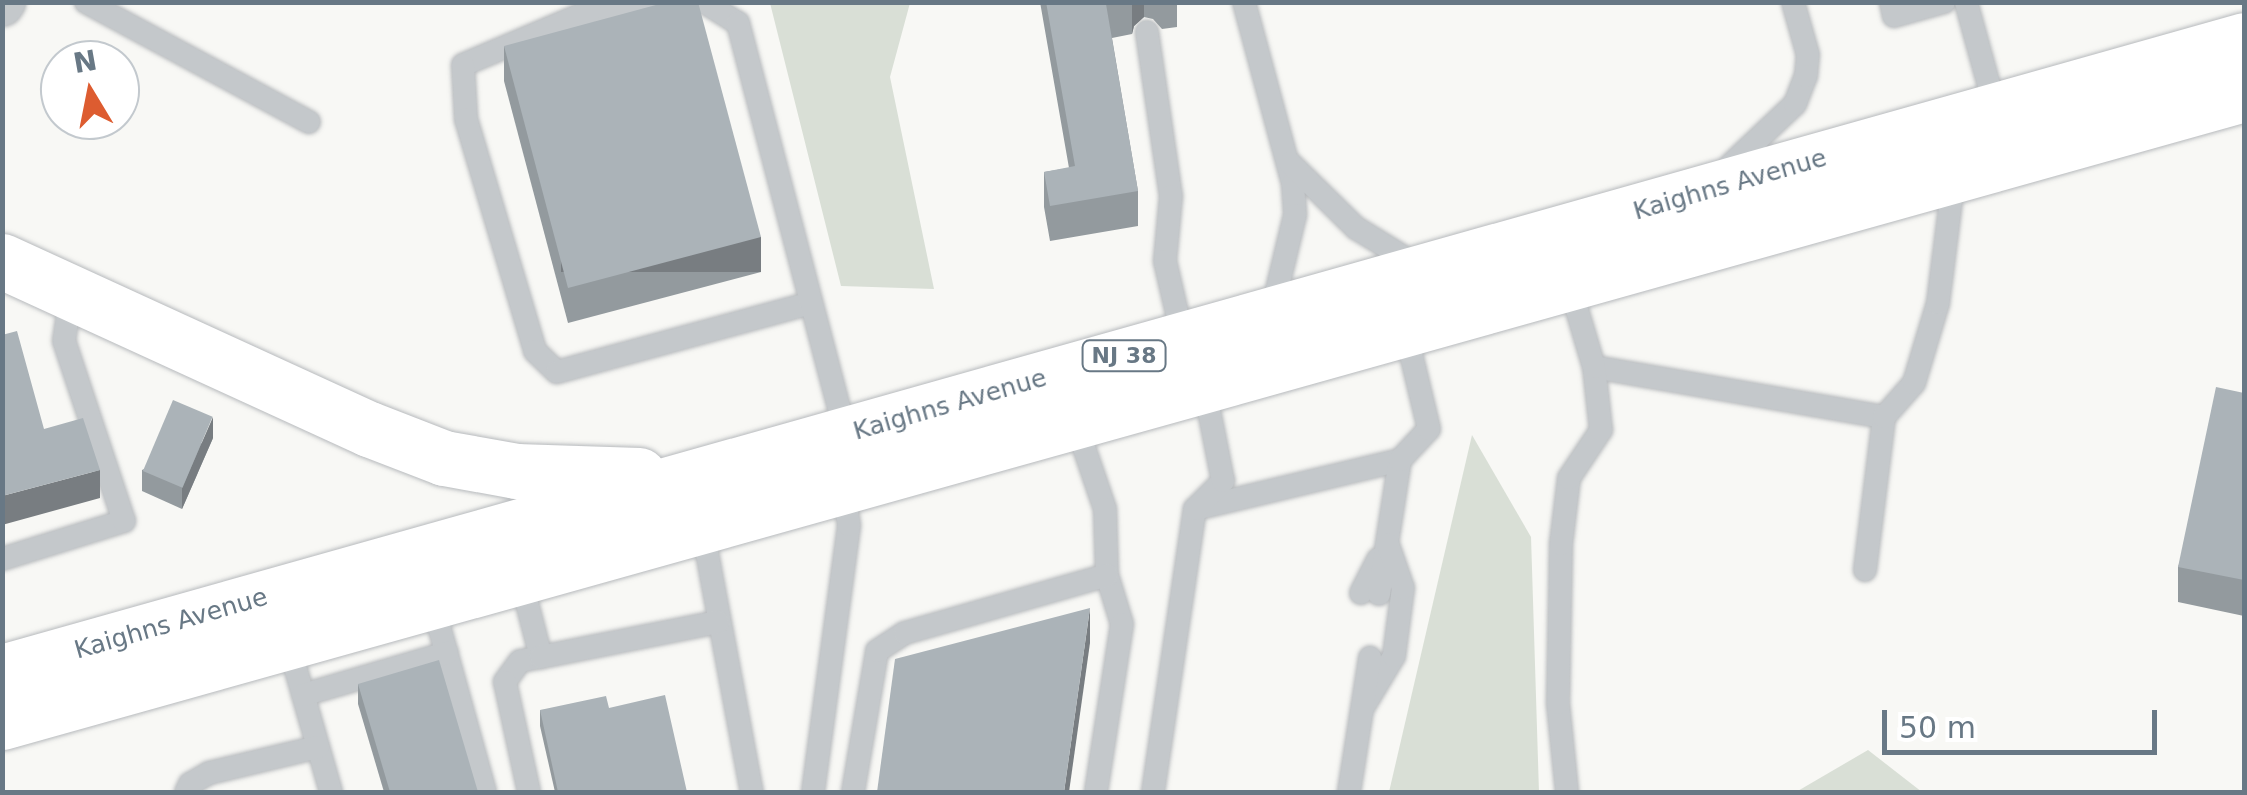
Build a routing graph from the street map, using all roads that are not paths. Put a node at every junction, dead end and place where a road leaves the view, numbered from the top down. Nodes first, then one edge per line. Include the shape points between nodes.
1 (86, 2) edge
2 (681, 2) edge
3 (704, 2) edge
4 (1244, 2) edge
5 (1793, 2) edge
6 (1891, 2) edge
7 (1944, 2) edge
8 (1966, 2) edge
9 (1147, 32) dead end
10 (2244, 40) edge
11 (2244, 94) edge
12 (1996, 111) junction
13 (309, 122) dead end
14 (1288, 160) junction
15 (1954, 176) junction
16 (1701, 194) junction
17 (2, 261) edge
18 (1426, 271) junction
19 (1569, 283) junction
20 (72, 294) junction
21 (811, 303) junction
22 (1271, 315) junction
23 (1405, 329) junction
24 (1194, 362) junction
25 (1594, 366) junction
26 (1884, 417) junction
27 (1075, 422) junction
28 (844, 460) junction
29 (1400, 460) junction
30 (700, 501) junction
31 (1195, 509) junction
32 (1387, 543) junction
33 (2, 560) edge
34 (1865, 570) dead end
35 (1107, 575) junction
36 (520, 576) junction
37 (1370, 594) dead end
38 (432, 601) junction
39 (718, 622) junction
40 (288, 642) junction
41 (447, 652) junction
42 (541, 656) junction
43 (1361, 656) dead end
44 (6, 660) edge
45 (303, 695) junction
46 (1362, 709) junction
47 (2, 722) edge
48 (318, 747) junction
49 (186, 792) edge
50 (331, 792) edge
51 (486, 792) edge
52 (529, 792) edge
53 (752, 792) edge
54 (813, 792) edge
55 (853, 792) edge
56 (1096, 792) edge
57 (1153, 792) edge
58 (1349, 792) edge
59 (1567, 792) edge

1 - 13 lane
2 - 21 lane via 590,12 463,66 466,119 535,352 557,372
3 - 21 lane via 738,23
4 - 14 lane
5 - 16 lane via 1808,55 1795,104
6 - 7 lane via 1894,16
8 - 12 lane
9 - 24 lane via 1171,196 1165,261
10 - 12 highway, Kaighns Avenue / NJ 38
11 - 15 highway, Kaighns Avenue / NJ 38
12 - 16 highway, Kaighns Avenue / NJ 38
14 - 18 lane via 1356,228
14 - 22 lane via 1295,215
15 - 19 highway, Kaighns Avenue / NJ 38
15 - 26 lane via 1938,304 1914,383
16 - 18 highway, Kaighns Avenue / NJ 38
17 - 20 highway
18 - 22 highway, Kaighns Avenue / NJ 38
19 - 23 highway, Kaighns Avenue / NJ 38
19 - 25 lane
20 - 30 highway via 444,458
20 - 33 lane via 64,342 124,521
21 - 28 lane
22 - 24 highway, Kaighns Avenue / NJ 38
23 - 24 highway, Kaighns Avenue / NJ 38
23 - 29 lane via 1428,428
24 - 27 highway, Kaighns Avenue / NJ 38
24 - 28 highway, Kaighns Avenue / NJ 38
24 - 31 lane via 1223,481
25 - 26 lane
25 - 59 lane via 1602,430 1569,478 1561,544 1558,703
26 - 34 lane
27 - 28 highway, Kaighns Avenue / NJ 38
27 - 35 lane via 1105,509
28 - 30 highway, Kaighns Avenue / NJ 38
28 - 54 lane via 849,525
29 - 31 lane
29 - 32 lane
30 - 36 highway, Kaighns Avenue / NJ 38
30 - 39 lane
30 - 44 highway, Kaighns Avenue / NJ 38
31 - 57 lane
32 - 37 lane
32 - 46 lane via 1403,588 1394,656
35 - 55 lane via 906,633 876,651
35 - 56 lane via 1122,624
36 - 38 highway, Kaighns Avenue / NJ 38
36 - 42 lane
38 - 40 highway, Kaighns Avenue / NJ 38
38 - 41 lane
39 - 42 lane
39 - 53 lane
40 - 45 lane
40 - 47 highway, Kaighns Avenue / NJ 38
41 - 45 lane
41 - 51 lane
42 - 52 lane via 520,662 505,682
43 - 46 lane
45 - 48 lane
46 - 58 lane
48 - 49 lane via 209,773
48 - 50 lane

